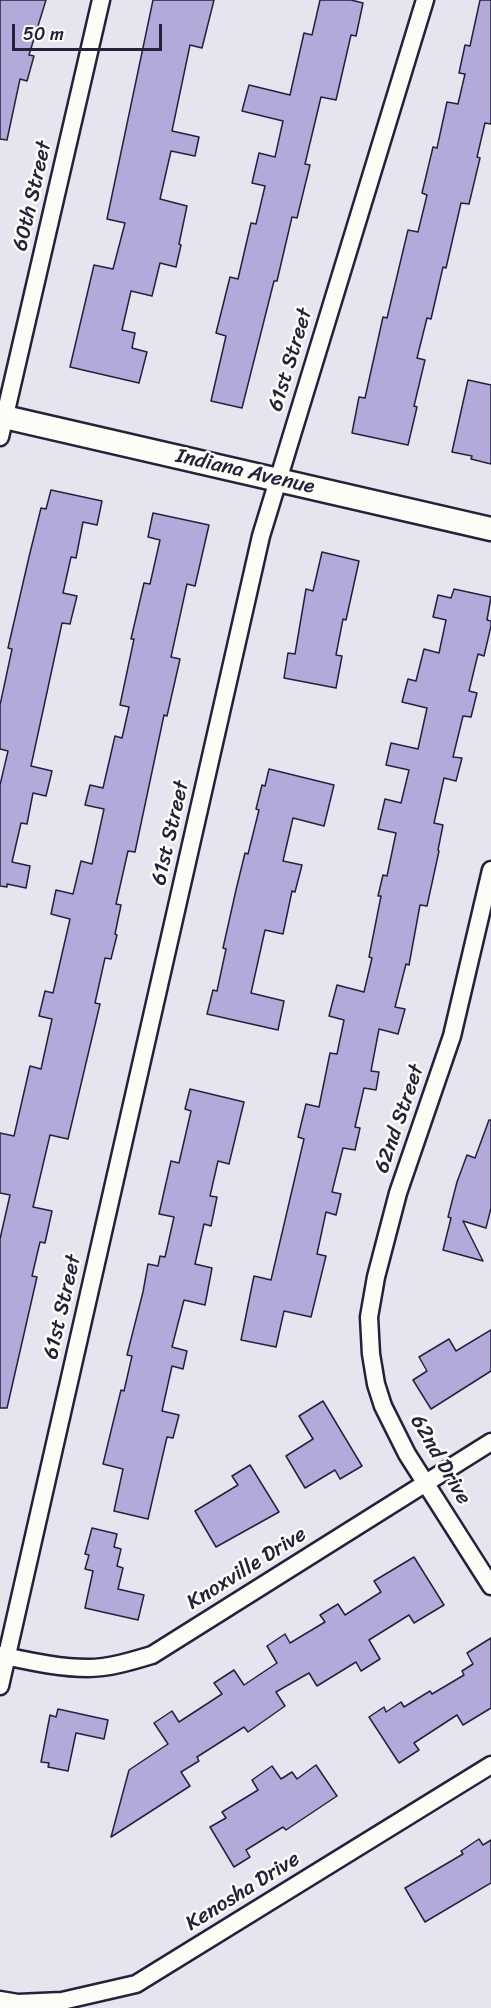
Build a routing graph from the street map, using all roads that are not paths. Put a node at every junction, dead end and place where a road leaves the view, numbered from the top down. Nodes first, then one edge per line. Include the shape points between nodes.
1 (101, 0) edge
2 (425, 0) edge
3 (1, 423) edge
4 (279, 480) junction
5 (491, 529) edge
6 (491, 870) edge
7 (376, 1384) joint
8 (491, 1442) edge
9 (425, 1484) junction
10 (491, 1586) edge
11 (3, 1655) edge
12 (0, 1686) edge
13 (491, 1765) edge
14 (0, 2000) edge

1 - 3 street, 60th Street
2 - 4 street, 61st Street
3 - 4 main road, Indiana Avenue
4 - 5 main road, Indiana Avenue
4 - 11 street, 61st Street via 258,548
6 - 7 street, 62nd Street via 452,1036 398,1193 376,1277 369,1317
7 - 9 street, 62nd Drive
8 - 9 street, Knoxville Drive
9 - 10 street, 62nd Drive
9 - 11 street, Knoxville Drive via 152,1655 90,1668 44,1665
11 - 12 street, 61st Street
13 - 14 street, Kenosha Drive via 136,1984 62,2001

